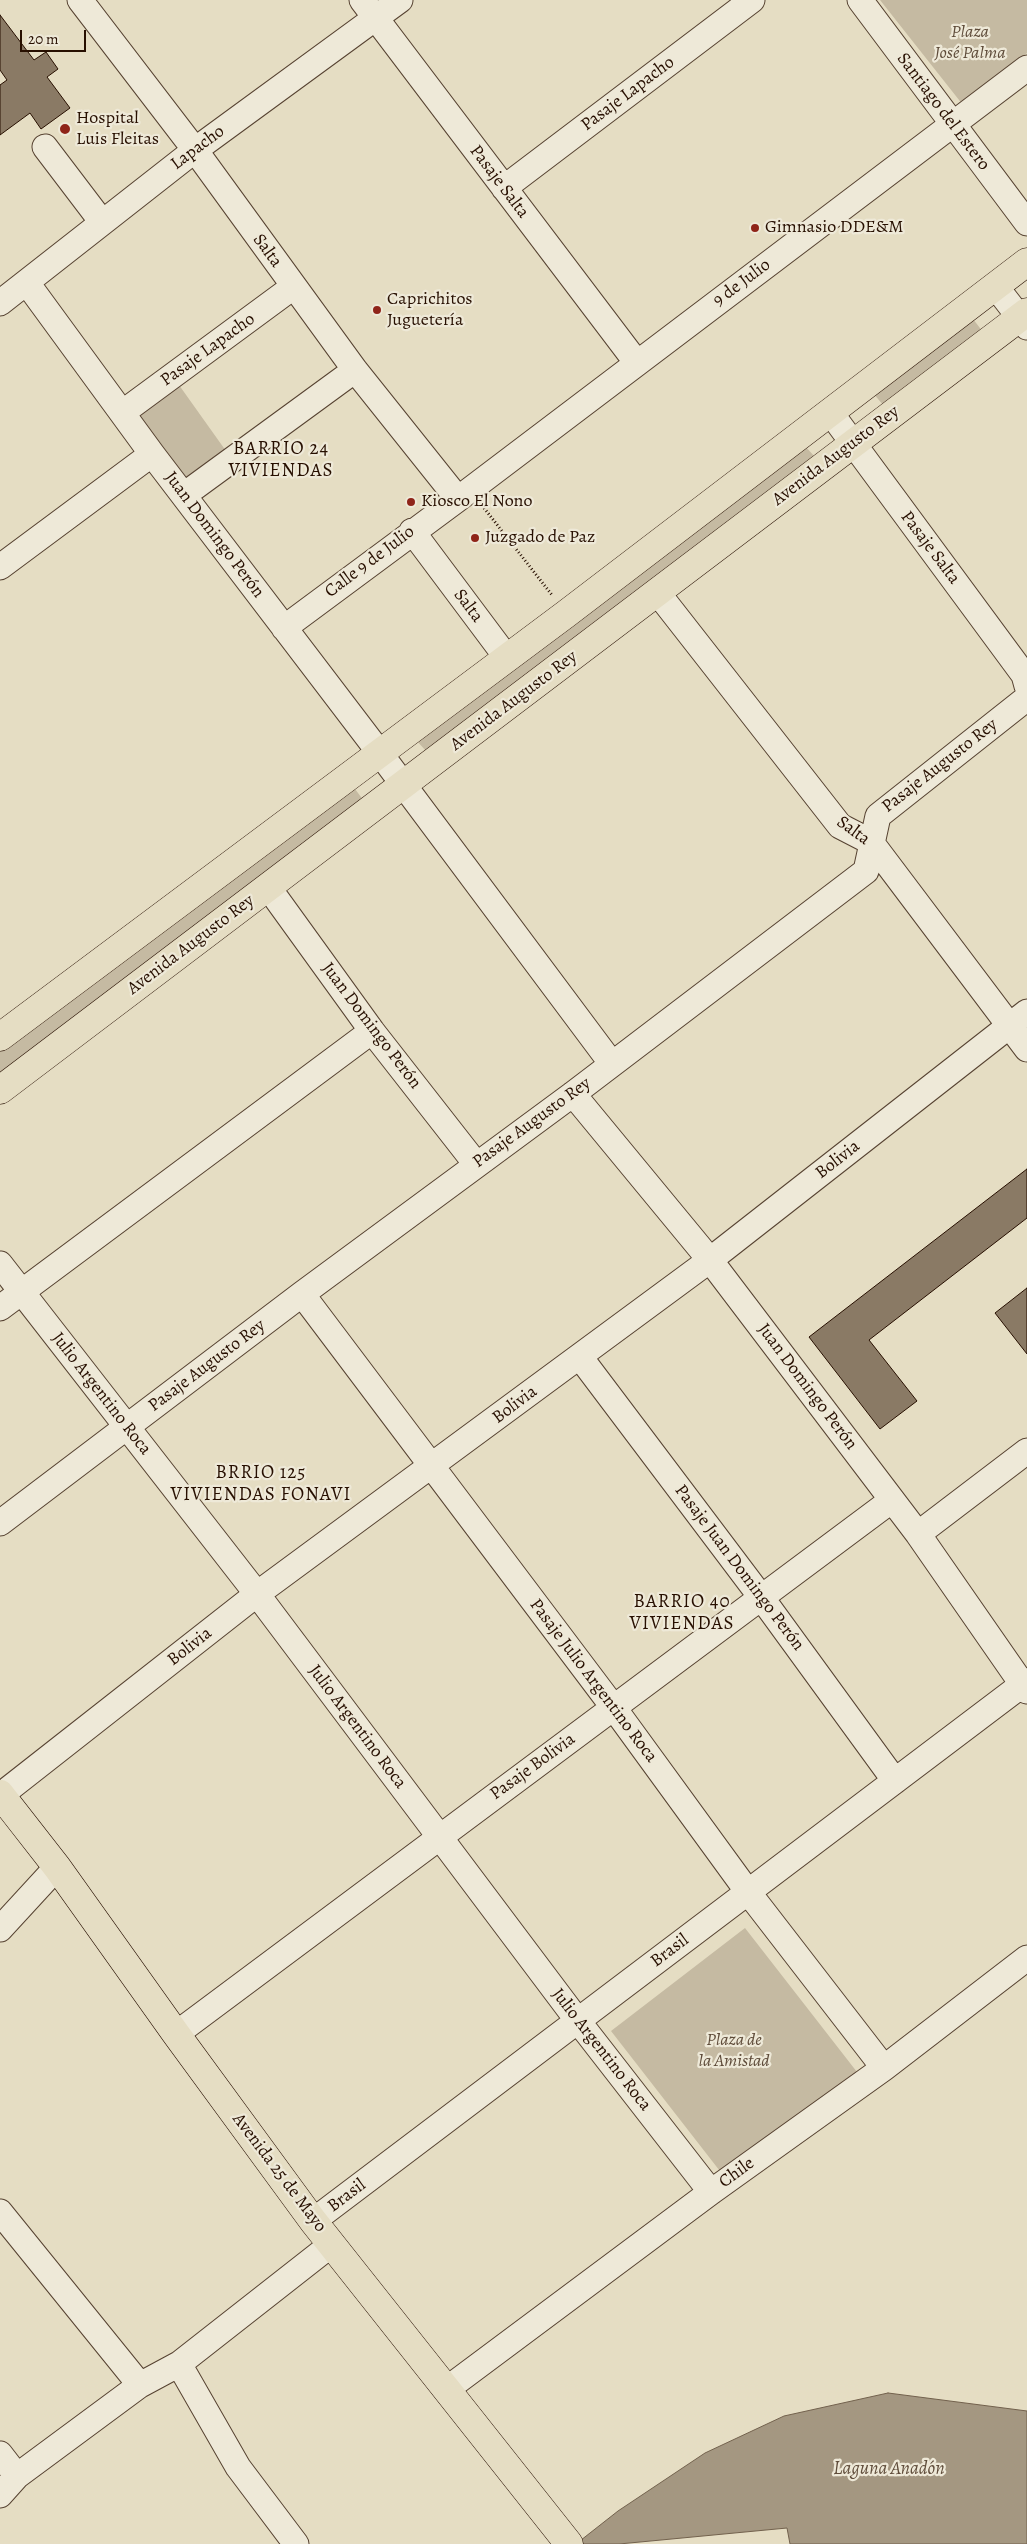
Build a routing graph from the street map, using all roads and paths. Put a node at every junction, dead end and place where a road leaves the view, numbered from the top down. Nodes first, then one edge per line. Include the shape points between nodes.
1 (80, 0) edge
2 (400, 0) edge
3 (752, 0) edge
4 (860, 0) edge
5 (369, 9) edge
6 (1027, 68) edge
7 (952, 124) junction
8 (45, 147) dead end
9 (194, 150) junction
10 (504, 188) junction
11 (102, 222) junction
12 (1027, 223) edge
13 (1027, 262) edge
14 (27, 283) junction
15 (293, 287) junction
16 (996, 287) junction
17 (0, 303) edge
18 (1025, 319) edge
19 (637, 363) junction
20 (355, 370) junction
21 (122, 412) junction
22 (830, 412) junction
23 (853, 444) junction
24 (152, 454) junction
25 (184, 495) junction
26 (458, 499) junction
27 (412, 531) junction
28 (0, 567) edge
29 (657, 592) junction
30 (566, 614) junction
31 (284, 628) junction
32 (507, 658) junction
33 (1027, 686) edge
34 (1027, 698) edge
35 (379, 752) junction
36 (403, 784) junction
37 (872, 842) junction
38 (268, 887) junction
39 (1018, 1019) edge
40 (372, 1031) junction
41 (0, 1037) edge
42 (1027, 1049) edge
43 (612, 1064) junction
44 (0, 1090) edge
45 (573, 1094) junction
46 (476, 1164) junction
47 (710, 1260) junction
48 (0, 1264) edge
49 (22, 1292) junction
50 (302, 1294) junction
51 (0, 1308) edge
52 (580, 1357) junction
53 (127, 1427) junction
54 (1027, 1451) edge
55 (432, 1467) junction
56 (892, 1500) junction
57 (0, 1523) edge
58 (918, 1534) junction
59 (257, 1594) junction
60 (761, 1597) junction
61 (1026, 1686) edge
62 (614, 1708) junction
63 (896, 1781) junction
64 (0, 1794) edge
65 (439, 1836) junction
66 (57, 1867) junction
67 (748, 1892) junction
68 (0, 1929) edge
69 (1027, 1958) edge
70 (578, 2020) junction
71 (176, 2034) junction
72 (884, 2068) junction
73 (711, 2192) junction
74 (0, 2212) edge
75 (313, 2221) junction
76 (332, 2244) junction
77 (179, 2364) junction
78 (140, 2385) junction
79 (447, 2389) junction
80 (0, 2454) edge
81 (17, 2476) junction
82 (0, 2495) edge
83 (561, 2534) edge
84 (296, 2544) edge

1 - 9 street, Salta
2 - 5 street, Lapacho
3 - 10 street, Pasaje Lapacho
4 - 7 street, Santiago del Estero
5 - 9 street, Lapacho
5 - 10 street, Pasaje Salta
6 - 7 street, 9 de Julio
7 - 12 street, Santiago del Estero
7 - 19 street, 9 de Julio
8 - 11 street
9 - 11 street, Lapacho
9 - 15 street, Salta
10 - 19 street, Pasaje Salta
11 - 14 street, Lapacho
13 - 16 main road
14 - 17 street, Lapacho
14 - 21 street, Juan Domingo Perón
15 - 20 street, Salta
15 - 21 street, Pasaje Lapacho
16 - 18 street
16 - 22 main road
18 - 23 main road, Avenida Augusto Rey
19 - 26 street, 9 de Julio
20 - 25 street
20 - 26 street, Salta
21 - 24 street, Juan Domingo Perón
22 - 23 street, Pasaje Salta
22 - 30 main road
23 - 29 main road, Avenida Augusto Rey
23 - 33 street, Pasaje Salta via 1024,675
24 - 25 street, Juan Domingo Perón
24 - 28 street
25 - 31 street, Juan Domingo Perón
26 - 27 street, Calle 9 de Julio
26 - 30 path via 480,503
27 - 31 street, Calle 9 de Julio
27 - 32 street, Salta
29 - 36 main road, Avenida Augusto Rey
29 - 37 street, Salta via 840,826
30 - 32 main road
31 - 35 street, Juan Domingo Perón
32 - 35 main road
34 - 37 street, Pasaje Augusto Rey via 878,816
35 - 36 street, Juan Domingo Perón
35 - 41 main road
36 - 38 main road, Avenida Augusto Rey
36 - 43 street, Juan Domingo Perón
37 - 39 street, Salta
37 - 43 street, Pasaje Augusto Rey via 866,871
38 - 40 street, Juan Domingo Perón
38 - 44 main road, Avenida Augusto Rey
39 - 42 street, Salta
39 - 47 street, Bolivia
40 - 46 street, Juan Domingo Perón
40 - 49 street
43 - 45 street, Pasaje Augusto Rey
45 - 46 street, Pasaje Augusto Rey
45 - 47 street, Juan Domingo Perón
46 - 50 street, Pasaje Augusto Rey
47 - 52 street, Bolivia
47 - 56 street, Juan Domingo Perón
48 - 49 street, Julio Argentino Roca
49 - 51 street
49 - 53 street, Julio Argentino Roca
50 - 53 street, Pasaje Augusto Rey
50 - 55 street, Pasaje Julio Argentino Roca
52 - 55 street, Bolivia
52 - 60 street, Pasaje Juan Domingo Perón
53 - 57 street, Pasaje Augusto Rey
53 - 59 street, Julio Argentino Roca
54 - 58 street
55 - 59 street, Bolivia
55 - 62 street, Pasaje Julio Argentino Roca
56 - 58 street, Juan Domingo Perón
56 - 60 street, Pasaje Bolivia
58 - 61 street, Juan Domingo Perón
59 - 64 street, Bolivia
59 - 65 street, Julio Argentino Roca
60 - 62 street, Pasaje Bolivia
60 - 63 street, Pasaje Juan Domingo Perón
61 - 63 street, Brasil
62 - 65 street, Pasaje Bolivia
62 - 67 street, Pasaje Julio Argentino Roca
63 - 67 street, Brasil
64 - 66 main road, Avenida 25 de Mayo
65 - 70 street, Julio Argentino Roca
65 - 71 street, Pasaje Bolivia
66 - 68 street
66 - 71 main road, Avenida 25 de Mayo
67 - 70 street, Brasil
67 - 72 street, Pasaje Julio Argentino Roca
69 - 72 street, Chile
70 - 73 street, Julio Argentino Roca
70 - 75 street, Brasil
71 - 75 main road, Avenida 25 de Mayo
72 - 73 street, Chile
73 - 79 street, Chile
74 - 78 street
75 - 76 main road, Avenida 25 de Mayo
76 - 77 street
76 - 79 main road, Avenida 25 de Mayo
77 - 78 street
77 - 84 street via 238,2467
78 - 81 street
79 - 83 main road, Avenida 25 de Mayo
80 - 81 street
81 - 82 street

